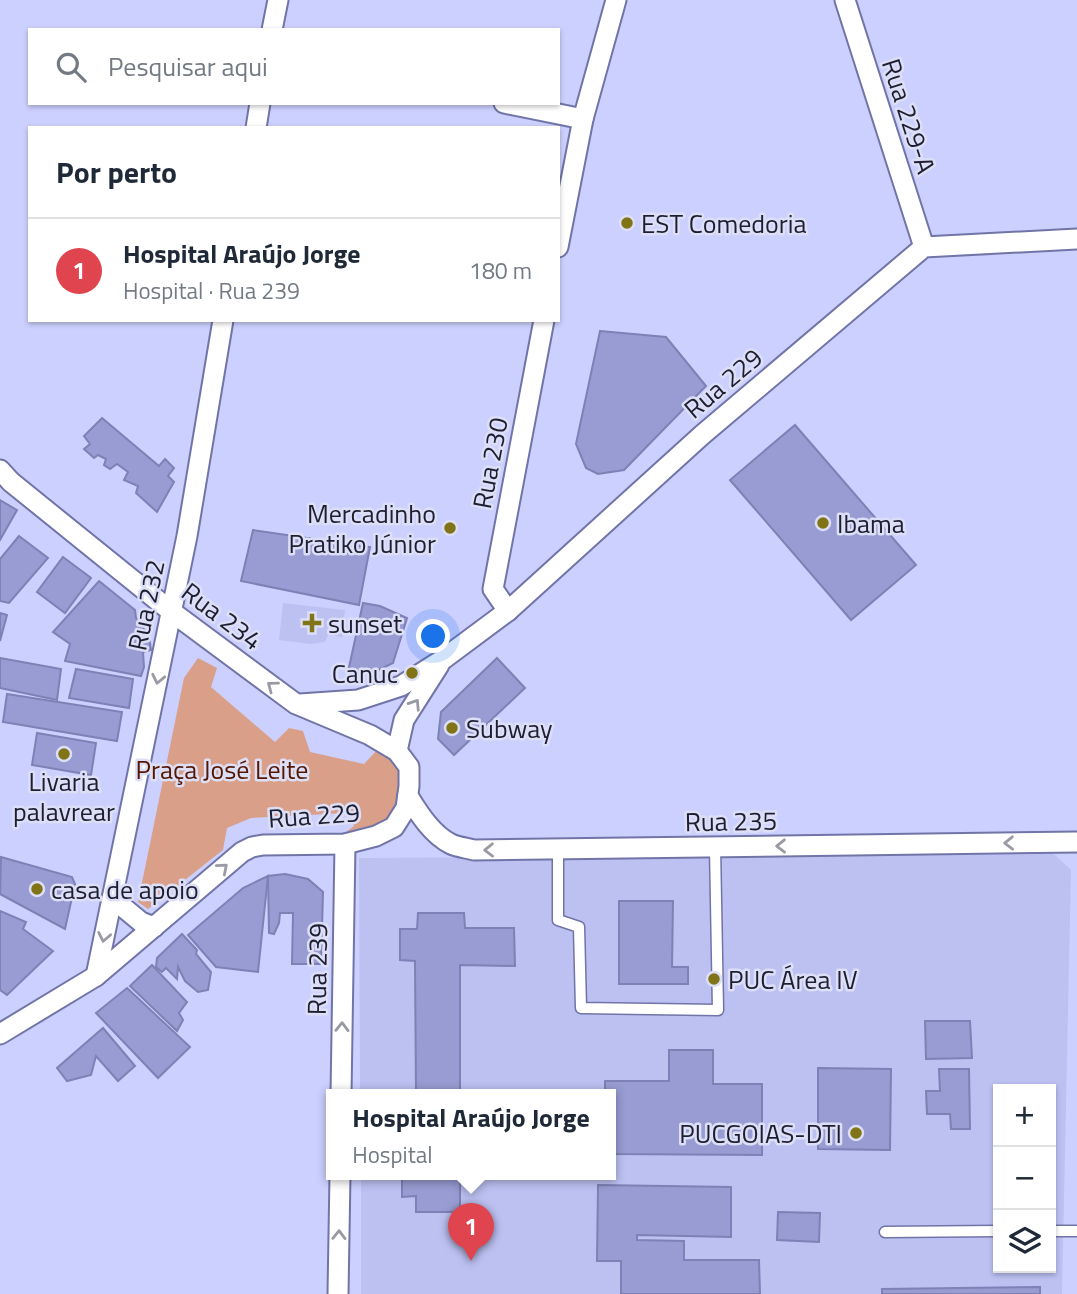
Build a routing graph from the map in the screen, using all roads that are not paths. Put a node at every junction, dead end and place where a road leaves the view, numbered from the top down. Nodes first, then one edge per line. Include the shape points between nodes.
1 (278, 0) edge
2 (616, 0) edge
3 (845, 0) edge
4 (272, 28) edge
5 (260, 105) edge
6 (515, 105) edge
7 (583, 118) junction
8 (256, 126) edge
9 (560, 237) edge
10 (1077, 239) edge
11 (924, 247) junction
12 (223, 322) edge
13 (544, 322) edge
14 (4, 477) edge
15 (508, 611) junction
16 (172, 612) junction
17 (442, 660) junction
18 (296, 704) junction
19 (397, 751) junction
20 (408, 796) junction
21 (1077, 842) edge
22 (345, 844) junction
23 (715, 847) junction
24 (558, 849) junction
25 (112, 898) junction
26 (154, 928) junction
27 (96, 976) junction
28 (0, 1034) edge
29 (341, 1089) edge
30 (340, 1180) edge
31 (993, 1231) edge
32 (1056, 1231) edge
33 (1077, 1231) edge
34 (885, 1232) dead end
35 (338, 1294) edge

1 - 4 street
2 - 7 street
3 - 11 street, Rua 229-A
5 - 8 street
6 - 7 street
7 - 9 street
10 - 11 street
11 - 15 street, Rua 229 via 702,435
12 - 16 street, Rua 232
13 - 15 street, Rua 230 via 493,589
14 - 16 street, Rua 234
15 - 17 street, Rua 229
18 -> 16 street, Rua 234
16 -> 25 street, Rua 232
17 - 18 street, Rua 229 via 401,686 358,700
19 -> 17 street, Rua 229 via 404,720
18 - 19 street, Rua 234
19 - 20 street, Rua 229 via 409,767
20 - 22 street, Rua 229 via 394,827
24 -> 20 street, Rua 235 via 474,850 451,844
21 -> 23 street, Rua 235
26 -> 22 street, Rua 229 via 252,847
29 -> 22 street, Rua 239
23 - 24 street, Rua 235
23 - 24 lane via 718,1010 581,1008 579,927 558,920
25 - 26 street
25 -> 27 street, Rua 232
26 - 27 street, Rua 229
27 - 28 street, Rua 229
35 -> 30 street
31 - 34 lane
32 - 33 lane

